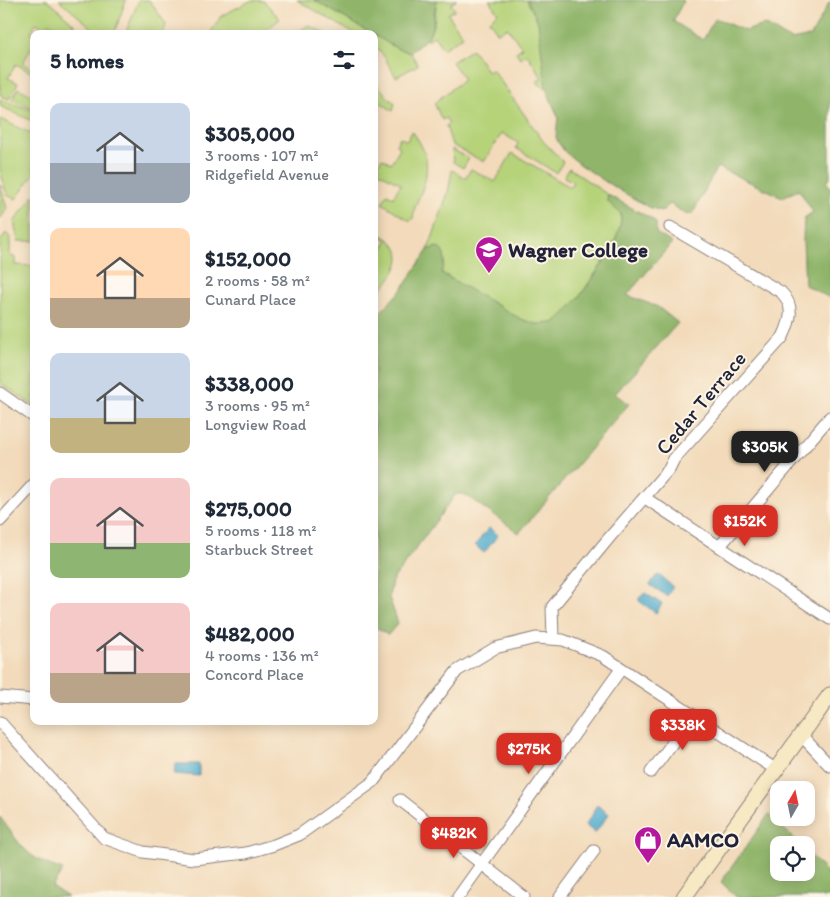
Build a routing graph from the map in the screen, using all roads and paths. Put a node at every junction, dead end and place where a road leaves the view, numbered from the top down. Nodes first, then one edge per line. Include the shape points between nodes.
1 (670, 227) dead end
2 (0, 393) edge
3 (30, 414) edge
4 (830, 417) edge
5 (30, 488) edge
6 (645, 498) junction
7 (0, 521) edge
8 (720, 546) junction
9 (830, 619) edge
10 (553, 638) junction
11 (621, 669) junction
12 (830, 695) edge
13 (0, 697) edge
14 (30, 700) edge
15 (693, 715) junction
16 (0, 722) edge
17 (801, 735) junction
18 (830, 766) edge
19 (775, 769) junction
20 (651, 772) dead end
21 (400, 800) dead end
22 (594, 851) dead end
23 (482, 865) junction
24 (458, 897) edge
25 (524, 897) edge
26 (560, 897) edge
27 (684, 897) edge

1 - 6 street, Cedar Terrace via 781,292 790,303 791,311 783,337 674,459
2 - 3 street
4 - 8 street
5 - 7 street
6 - 8 street
6 - 10 street, Cedar Terrace via 552,607
8 - 9 street
10 - 11 street via 584,646
10 - 16 street via 513,642 474,659 457,671 373,782 299,835 246,854 194,858 168,856 143,852 104,838
11 - 15 street
11 - 23 street
12 - 17 main road
13 - 14 street
15 - 19 street
15 - 20 street
17 - 18 street
17 - 19 main road
19 - 27 main road
21 - 23 street
22 - 26 street
23 - 24 street
23 - 25 street

